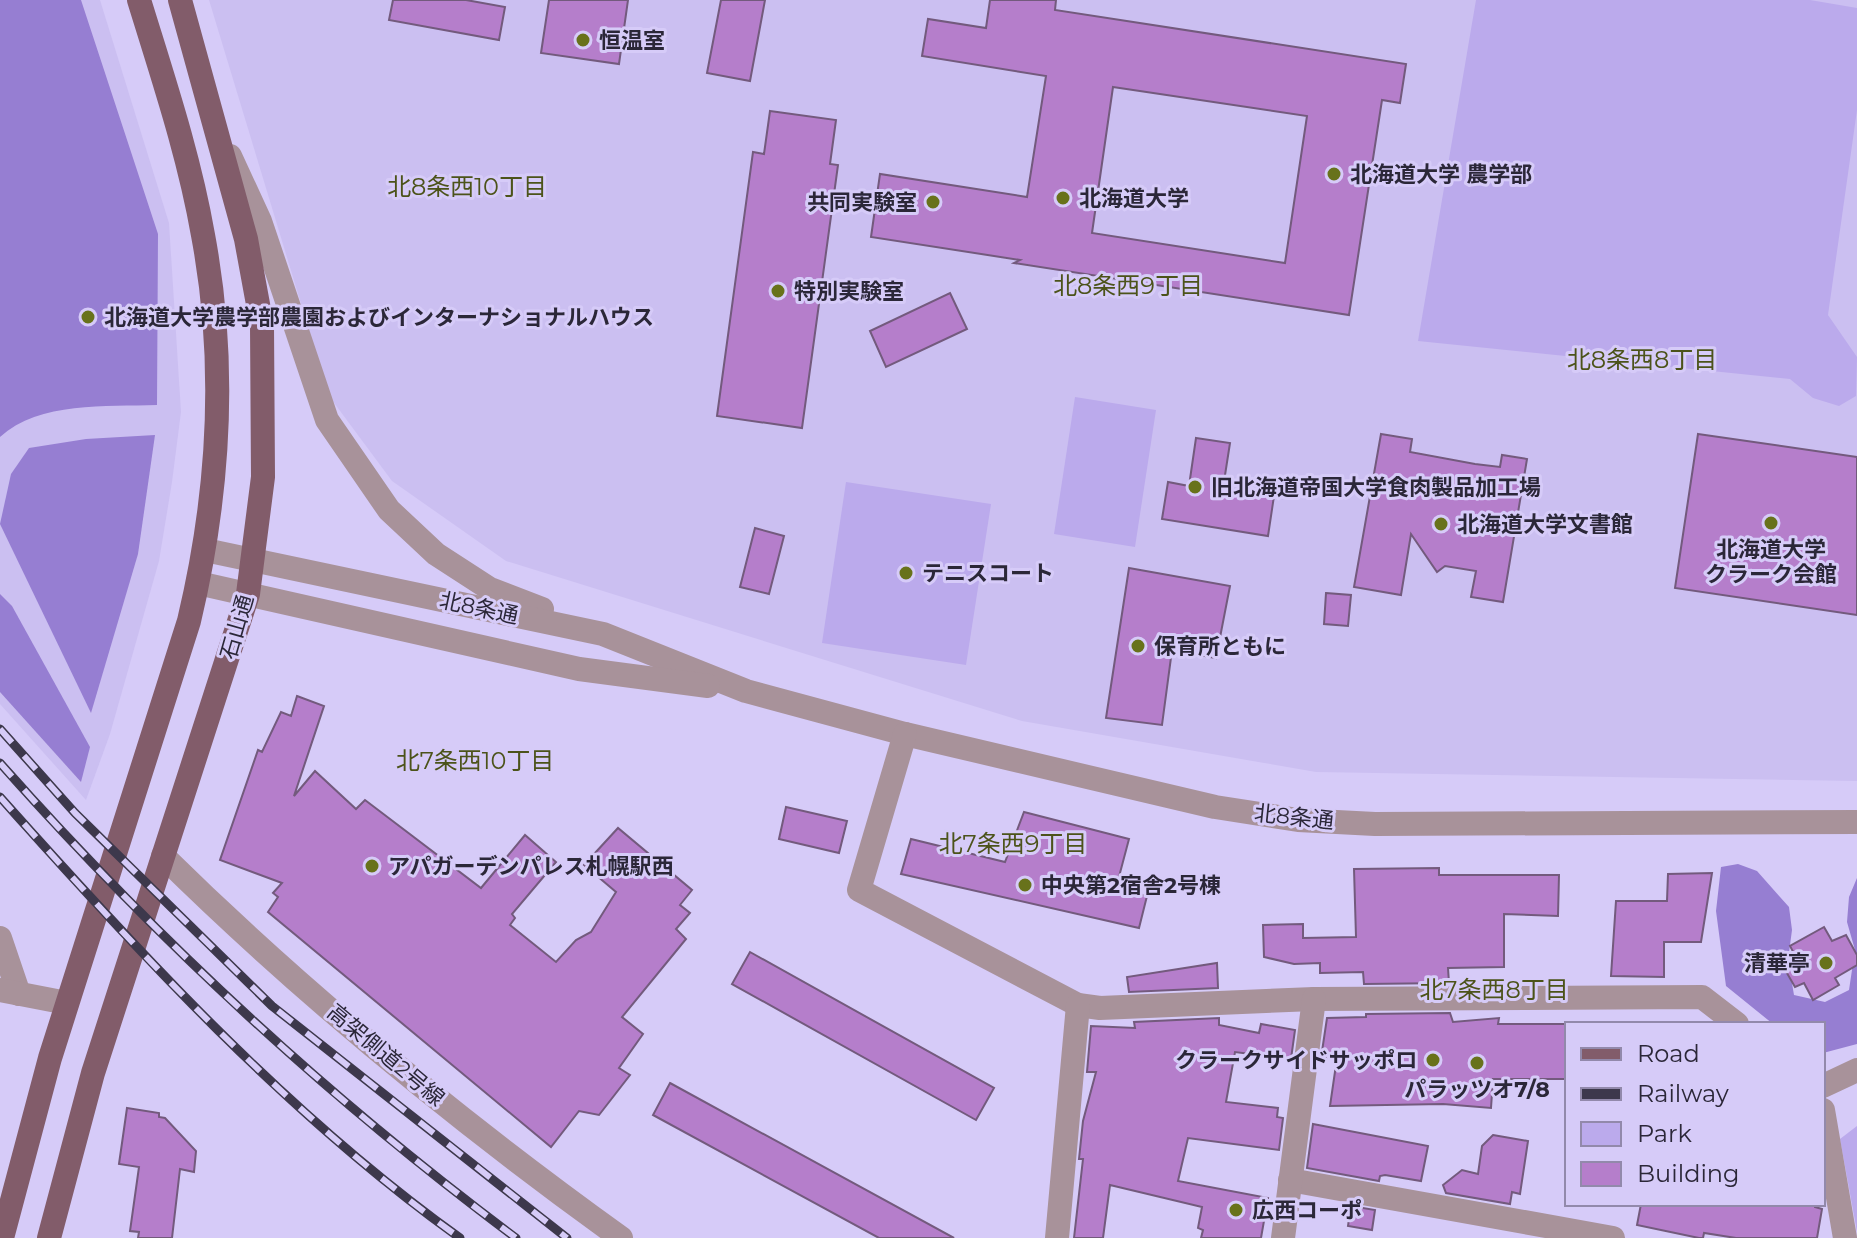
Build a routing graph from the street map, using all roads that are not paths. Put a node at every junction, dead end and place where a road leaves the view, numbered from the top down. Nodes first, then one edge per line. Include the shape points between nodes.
1 (139, 0) edge
2 (180, 0) edge
3 (220, 135) junction
4 (205, 550) junction
5 (253, 559) junction
6 (198, 583) junction
7 (248, 594) junction
8 (603, 634) junction
9 (746, 691) junction
10 (905, 734) junction
11 (1857, 822) edge
12 (163, 856) junction
13 (0, 938) edge
14 (10, 992) edge
15 (1314, 999) junction
16 (67, 1003) junction
17 (1078, 1005) junction
18 (1734, 1022) edge
19 (1857, 1070) edge
20 (1825, 1085) edge
21 (1825, 1122) edge
22 (1290, 1180) junction
23 (2, 1238) edge
24 (49, 1238) edge
25 (621, 1238) edge
26 (1057, 1238) edge
27 (1283, 1238) edge
28 (1613, 1238) edge
29 (1845, 1238) edge

1 - 4 main road via 184,145 204,237 218,407
2 - 3 main road, 石山通
3 - 5 main road, 石山通 via 262,326 263,477
3 - 8 street via 260,221 327,420 389,510 436,554 490,589
4 - 5 street, 北8条通
4 - 6 main road
5 - 7 main road, 石山通
5 - 8 street, 北8条通
6 - 7 street, 北8条通
6 - 16 main road
7 - 9 street, 北8条通 via 579,669
7 - 12 main road, 石山通
8 - 9 street, 北8条通
9 - 10 street, 北8条通
10 - 11 street, 北8条通 via 1215,807 1298,820
10 - 17 street via 859,890
12 - 24 main road, 石山通 via 93,1073
12 - 25 street, 高架側道2号線 via 387,1059
13 - 14 street
14 - 16 street
15 - 17 street
15 - 18 street via 1702,997
15 - 22 street
16 - 23 main road
17 - 26 street
19 - 20 street
21 - 29 street
22 - 27 street
22 - 28 street

